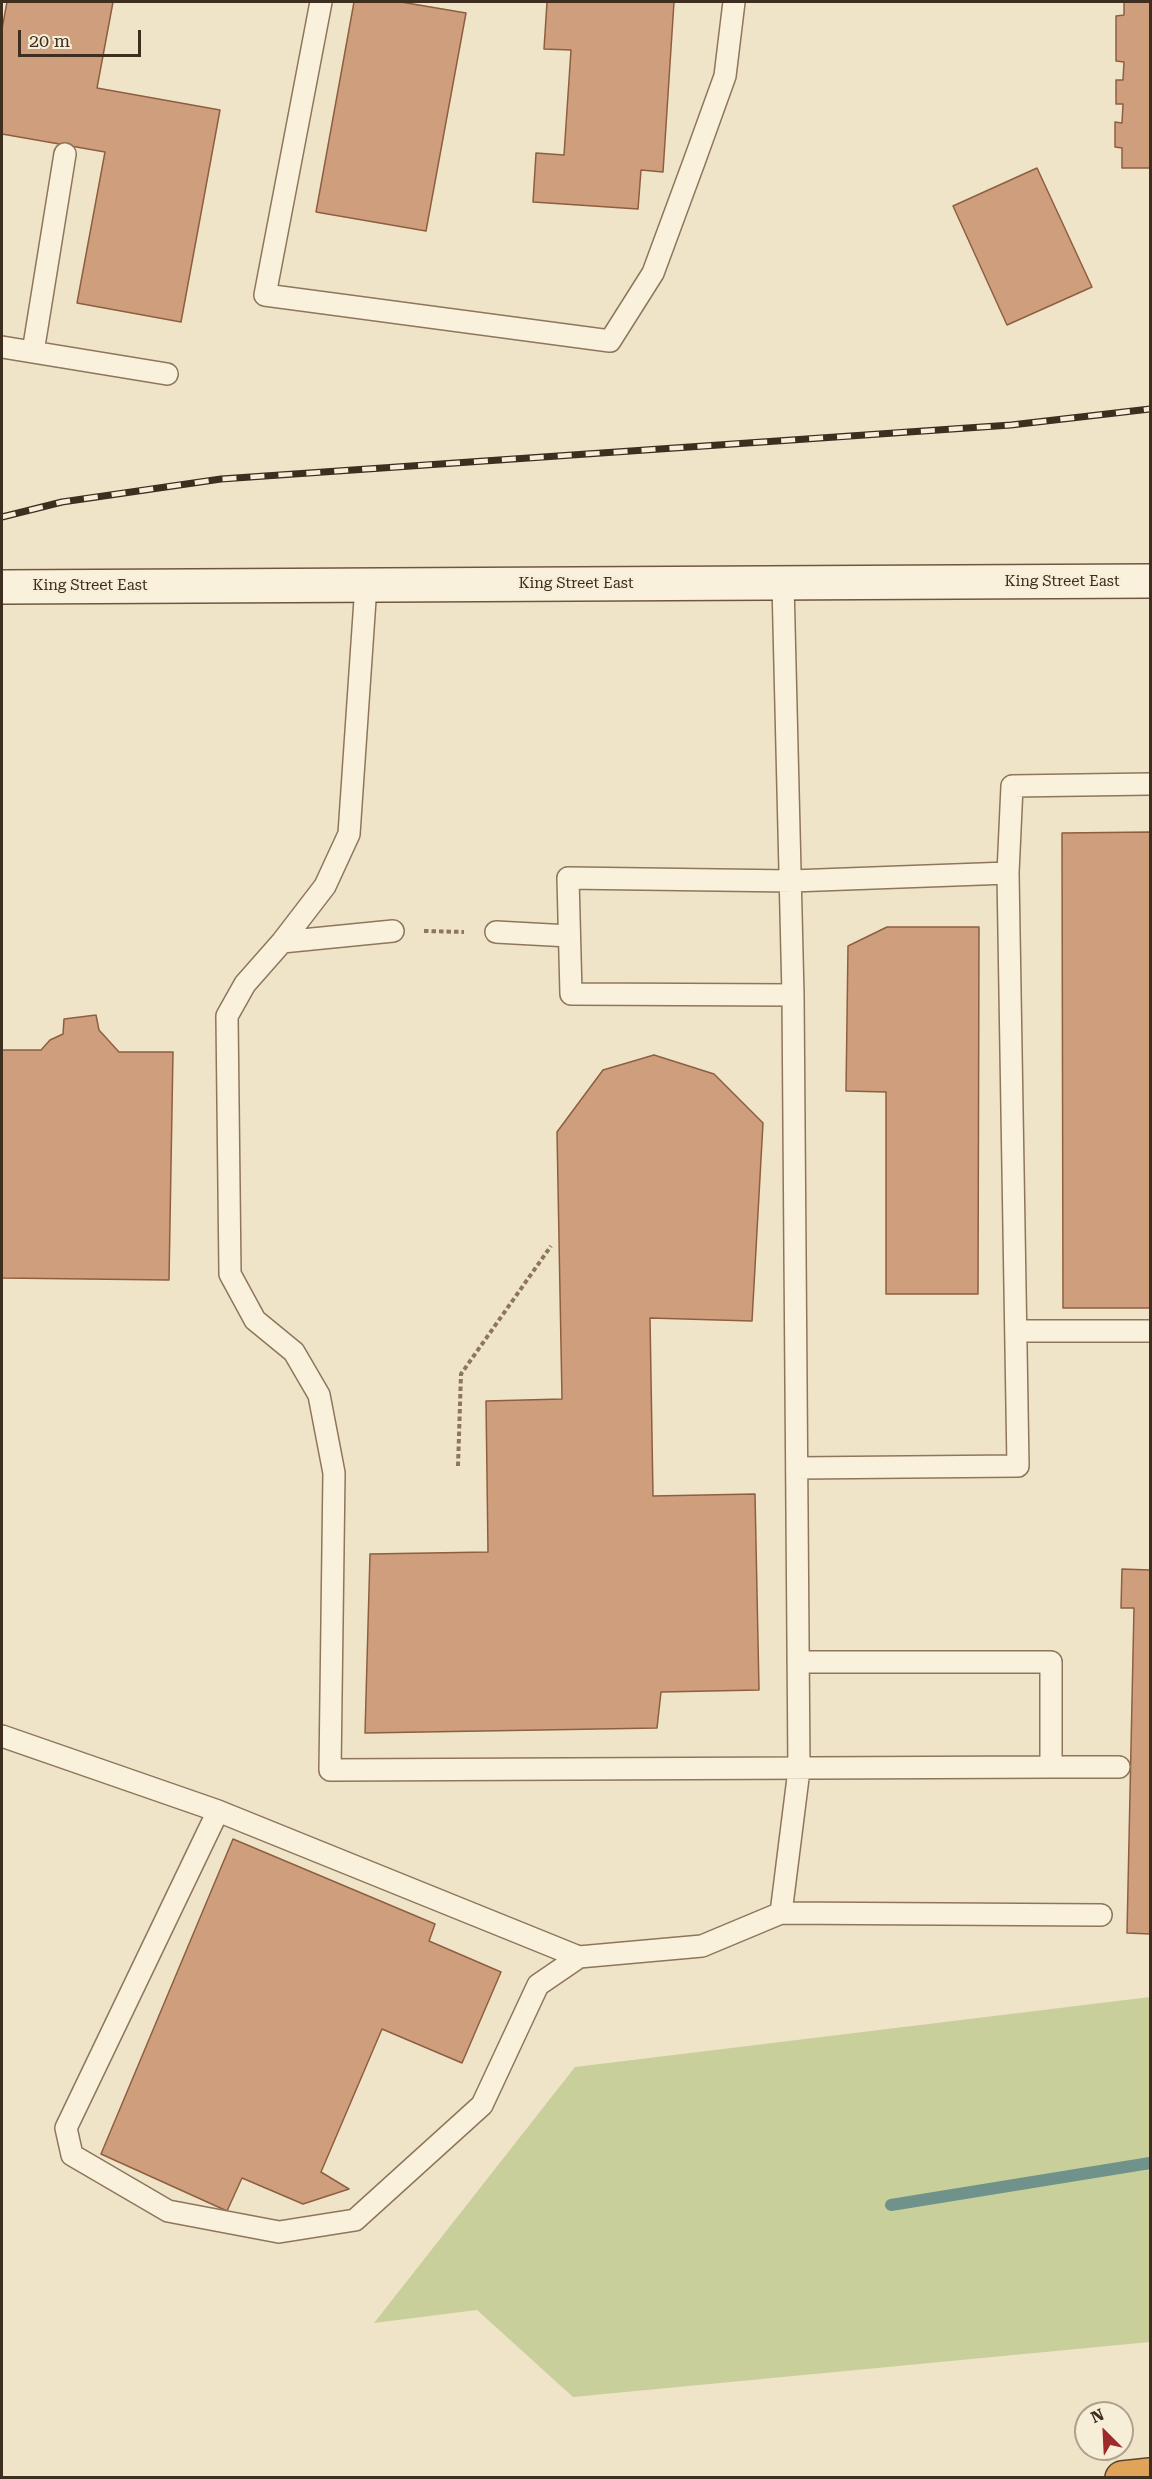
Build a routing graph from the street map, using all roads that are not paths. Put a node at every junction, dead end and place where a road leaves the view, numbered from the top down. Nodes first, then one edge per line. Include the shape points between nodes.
1 (321, 2) edge
2 (734, 2) edge
3 (65, 154) dead end
4 (2, 347) edge
5 (33, 352) junction
6 (167, 374) dead end
7 (1150, 581) edge
8 (783, 584) junction
9 (366, 585) junction
10 (2, 586) edge
11 (1150, 784) edge
12 (1008, 873) junction
13 (792, 881) junction
14 (393, 931) road end
15 (496, 932) road end
16 (569, 936) junction
17 (282, 942) junction
18 (793, 995) junction
19 (1016, 1331) junction
20 (1150, 1331) edge
21 (797, 1468) junction
22 (798, 1662) junction
23 (2, 1736) edge
24 (1051, 1767) junction
25 (1119, 1767) dead end
26 (799, 1770) junction
27 (218, 1811) junction
28 (781, 1913) junction
29 (1101, 1915) dead end
30 (579, 1957) junction
31 (1150, 2475) edge
32 (1122, 2478) edge

1 - 2 lane via 265,295 610,341 653,273 706,130 725,76
3 - 5 lane
4 - 5 lane
5 - 6 lane
7 - 8 main road, King Street East
8 - 9 main road, King Street East
8 - 13 lane
9 - 10 main road, King Street East
9 - 17 lane via 349,834 325,886
11 - 12 lane via 1012,786
12 - 13 lane
12 - 19 lane
13 - 16 lane via 568,878
13 - 18 lane
14 - 17 lane
15 - 16 lane
16 - 18 lane via 571,994
17 - 26 lane via 245,984 227,1016 230,1274 255,1320 294,1352 319,1395 334,1473 330,1770
18 - 21 lane
19 - 20 lane
19 - 21 lane via 1018,1466
21 - 22 lane
22 - 24 lane via 1051,1662
22 - 26 lane
23 - 27 lane
24 - 25 lane
24 - 26 lane
26 - 28 lane
27 - 30 lane
27 - 30 lane via 66,2128 72,2155 168,2211 279,2232 355,2220 482,2105 538,1985
28 - 29 lane
28 - 30 lane via 702,1946
31 - 32 highway

